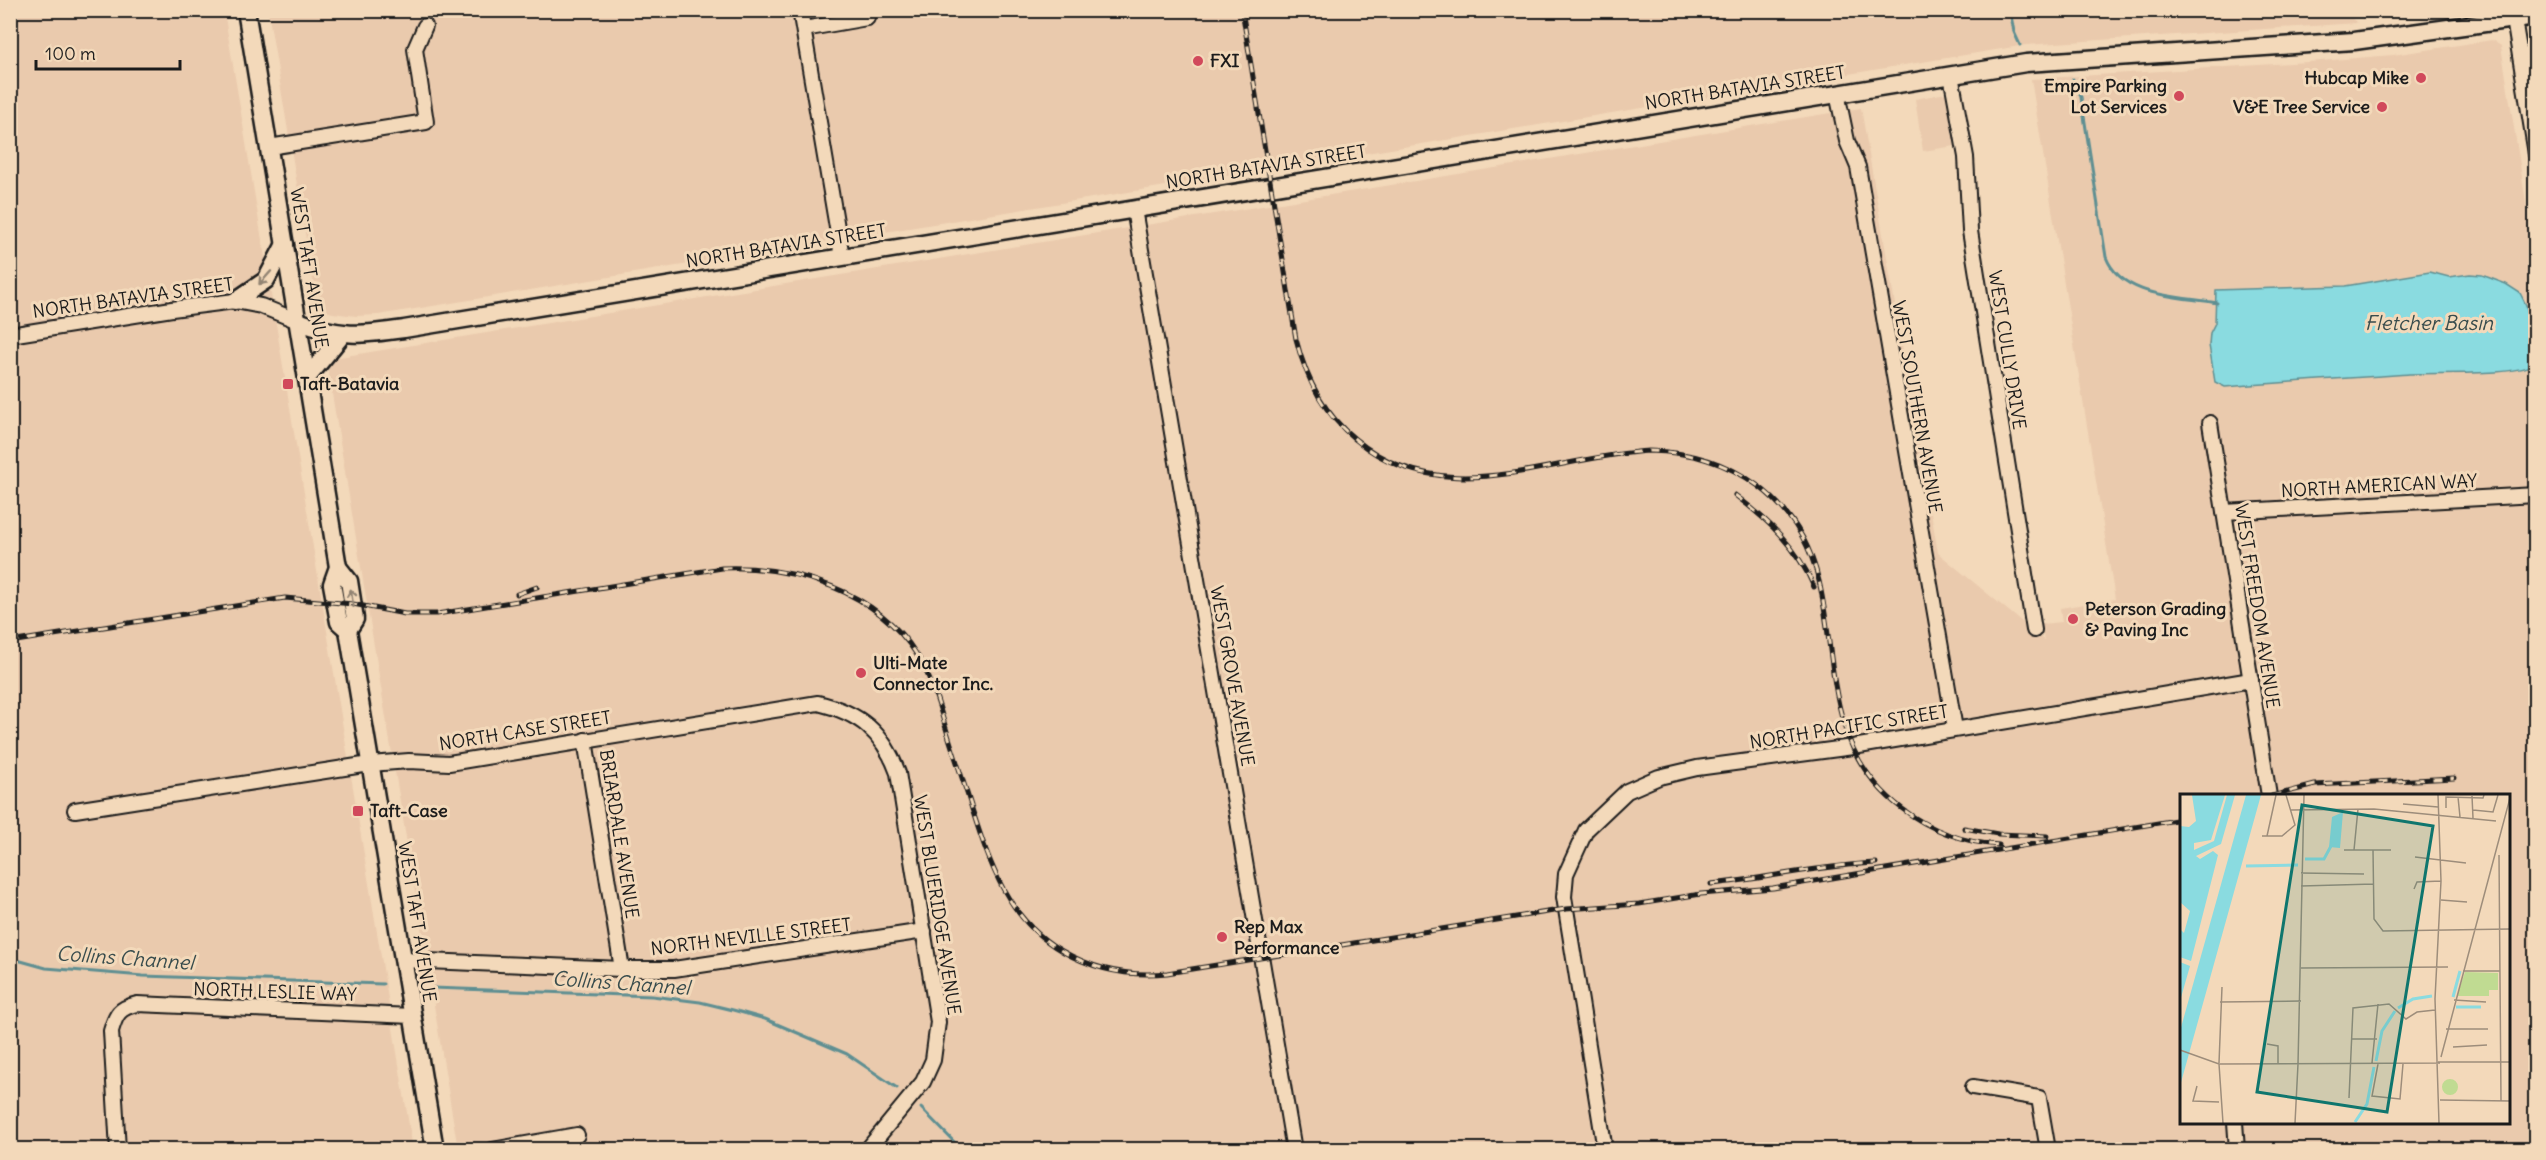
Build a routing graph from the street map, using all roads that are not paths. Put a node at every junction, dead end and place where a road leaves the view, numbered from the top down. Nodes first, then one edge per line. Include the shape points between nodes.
1 (246, 10) edge
2 (800, 10) edge
3 (2513, 13) edge
4 (2535, 16) edge
5 (867, 18) dead end
6 (425, 26) dead end
7 (804, 29) junction
8 (1951, 75) junction
9 (1837, 93) junction
10 (269, 147) junction
11 (2535, 154) edge
12 (1134, 209) junction
13 (285, 244) junction
14 (842, 257) junction
15 (235, 301) junction
16 (298, 321) junction
17 (343, 334) junction
18 (10, 335) edge
19 (307, 378) junction
20 (2210, 423) dead end
21 (2535, 495) edge
22 (2224, 512) junction
23 (2034, 630) dead end
24 (2251, 680) junction
25 (1955, 729) junction
26 (585, 740) junction
27 (891, 753) joint
28 (370, 764) junction
29 (2269, 794) edge
30 (75, 810) dead end
31 (924, 931) junction
32 (403, 960) junction
33 (622, 969) junction
34 (412, 1016) junction
35 (1973, 1087) dead end
36 (2235, 1124) edge
37 (577, 1135) dead end
38 (118, 1149) edge
39 (435, 1149) edge
40 (492, 1149) edge
41 (867, 1149) edge
42 (1294, 1149) edge
43 (1605, 1149) edge
44 (2048, 1149) edge
45 (2237, 1149) edge

1 - 10 main road, WEST TAFT AVENUE
2 - 7 street
3 - 4 main road, NORTH BATAVIA STREET
3 - 8 main road, NORTH BATAVIA STREET via 2354,41 2037,62
3 - 11 street
5 - 7 street
6 - 10 street via 415,49 426,122
7 - 14 street
8 - 9 main road, NORTH BATAVIA STREET
8 - 23 street, WEST CULLY DRIVE via 1966,157 1970,231
9 - 12 main road, NORTH BATAVIA STREET
9 - 25 street, WEST SOUTHERN AVENUE via 1847,141 1858,168
10 - 13 main road, WEST TAFT AVENUE
12 - 14 main road, NORTH BATAVIA STREET
12 - 42 street, WEST GROVE AVENUE
13 -> 15 main road via 266,280
13 - 16 main road, WEST TAFT AVENUE
14 - 17 main road, NORTH BATAVIA STREET via 404,329
15 - 16 street, NORTH BATAVIA STREET via 261,306
15 - 18 street, NORTH BATAVIA STREET
16 - 17 main road, NORTH BATAVIA STREET via 325,332
16 - 19 main road, WEST TAFT AVENUE
17 - 19 main road
19 - 28 main road, WEST TAFT AVENUE via 338,567 349,581 354,611 355,619 348,630
20 - 22 street, WEST FREEDOM AVENUE
21 - 22 street, NORTH AMERICAN WAY
22 - 24 street, WEST FREEDOM AVENUE
24 - 25 street, NORTH PACIFIC STREET
24 - 29 street, WEST FREEDOM AVENUE
25 - 43 street, NORTH PACIFIC STREET via 1659,777 1628,791 1586,830 1566,874 1564,897
26 - 27 street, NORTH CASE STREET via 818,703 860,719
26 - 28 street, NORTH CASE STREET via 449,763
26 - 33 street, BRIARDALE AVENUE
27 - 31 street, WEST BLUERIDGE AVENUE via 907,820
28 - 30 street, NORTH CASE STREET
28 - 32 main road, WEST TAFT AVENUE
31 - 33 street, NORTH NEVILLE STREET via 674,969
31 - 41 street, WEST BLUERIDGE AVENUE via 938,1022 933,1060 923,1082
32 - 33 street, NORTH NEVILLE STREET
32 - 34 main road, WEST TAFT AVENUE
34 - 38 street, NORTH LESLIE WAY via 137,1004 123,1007 116,1013 111,1031
34 - 39 main road, WEST TAFT AVENUE
35 - 44 street via 2039,1098
36 - 45 street
37 - 40 street

